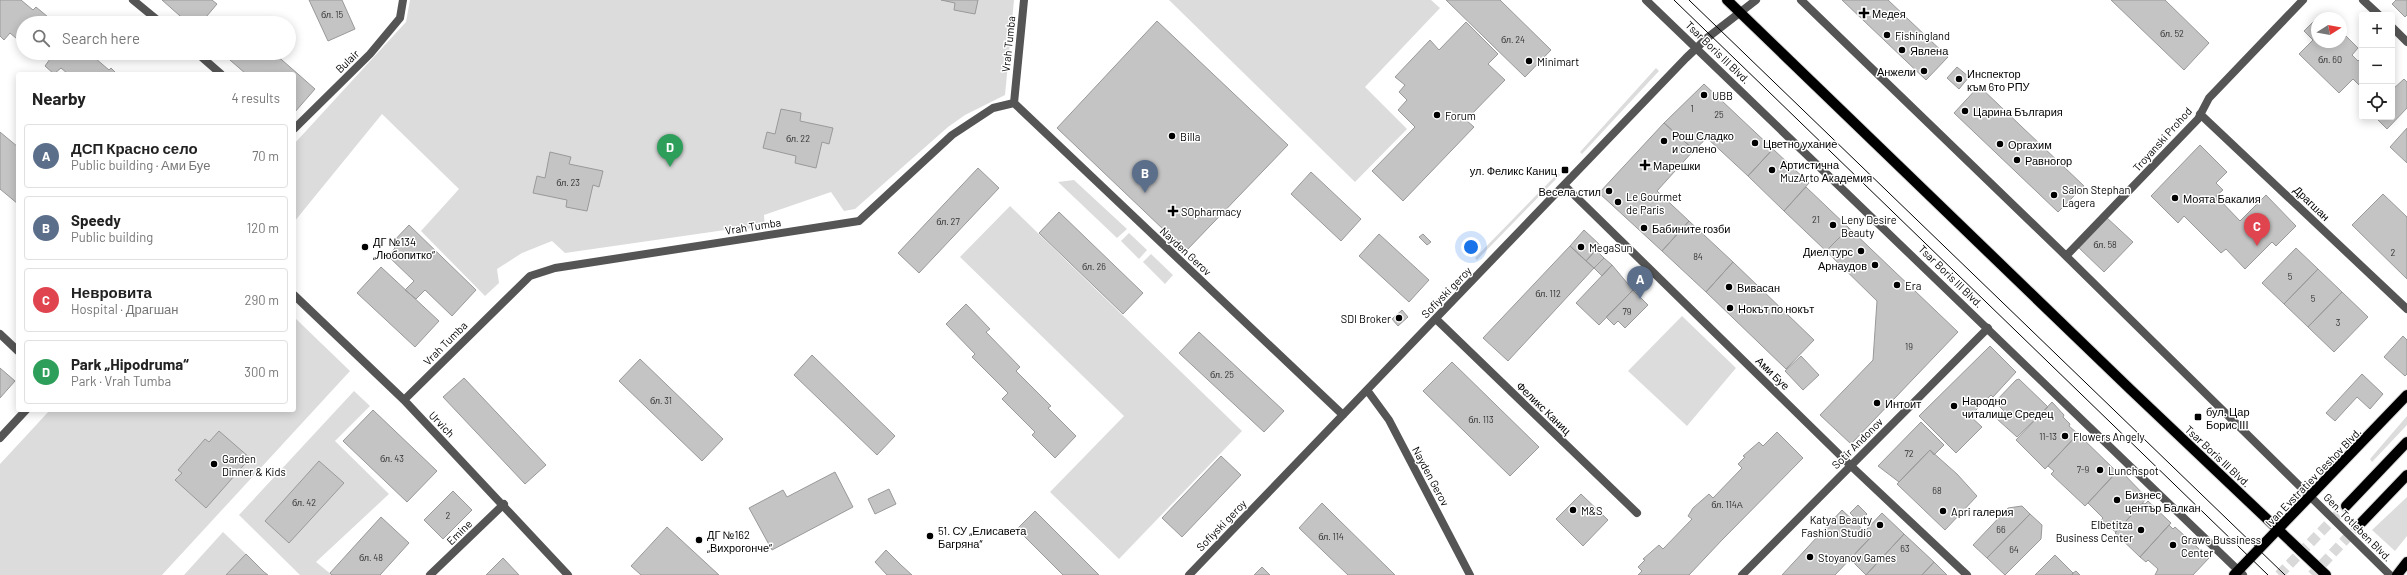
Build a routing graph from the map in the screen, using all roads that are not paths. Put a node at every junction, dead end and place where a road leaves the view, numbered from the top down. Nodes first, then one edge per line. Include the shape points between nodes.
1 (133, 0) edge
2 (403, 0) edge
3 (1024, 0) edge
4 (1646, 0) edge
5 (1727, 0) edge
6 (1756, 0) edge
7 (1801, 0) edge
8 (2303, 0) edge
9 (2363, 0) edge
10 (2376, 12) edge
11 (1740, 13) junction
12 (152, 16) edge
13 (2395, 30) edge
14 (2407, 42) edge
15 (1697, 48) junction
16 (205, 60) edge
17 (219, 72) edge
18 (1014, 103) junction
19 (2200, 114) junction
20 (296, 127) edge
21 (1564, 185) junction
22 (2066, 256) junction
23 (296, 297) edge
24 (2407, 308) edge
25 (1436, 319) junction
26 (1988, 328) junction
27 (0, 334) edge
28 (16, 349) edge
29 (1367, 390) junction
30 (2407, 395) edge
31 (404, 400) junction
32 (24, 412) edge
33 (1343, 415) junction
34 (0, 438) edge
35 (2407, 442) edge
36 (1850, 465) junction
37 (2407, 475) edge
38 (2310, 497) junction
39 (504, 504) junction
40 (2346, 506) tunnel mouth
41 (1637, 513) dead end
42 (2362, 522) tunnel mouth
43 (2279, 530) junction
44 (2407, 562) edge
45 (2239, 574) edge
46 (430, 575) edge
47 (568, 575) edge
48 (1189, 575) edge
49 (1470, 575) edge
50 (1742, 575) edge
51 (1967, 575) edge
52 (2326, 575) edge
53 (2390, 575) edge
54 (2397, 575) edge

1 - 12 street
2 - 20 street, Bulair via 400,18 370,54
3 - 18 street, Vrah Tumba
4 - 15 street, Tsar Boris III Blvd.
5 - 11 main road, Tsar Boris III Blvd.
6 - 11 street, Sofiyski geroy
7 - 22 street
8 - 19 street, Troyanski Prohod via 2209,98
9 - 10 street
11 - 15 street, Sofiyski geroy
11 - 43 main road, Tsar Boris III Blvd.
13 - 14 street
15 - 21 street, Sofiyski geroy
15 - 26 street, Tsar Boris III Blvd.
16 - 17 street
18 - 31 street, Vrah Tumba via 993,108 952,135 858,221 555,268 530,276
18 - 33 street, Nayden Gerov
19 - 22 street, Troyanski Prohod
19 - 24 street, Драгшан
21 - 25 street, Sofiyski geroy
21 - 36 street, Ами Буе
22 - 38 street
23 - 31 street, Urvich
25 - 29 street, Sofiyski geroy
25 - 41 street, Феликс Каниц
26 - 36 street, Sotir Andonov
26 - 45 street, Tsar Boris III Blvd.
27 - 28 street
29 - 33 street, Sofiyski geroy
29 - 49 street, Nayden Gerov via 1389,420
30 - 38 main road, Ivan Evstratiev Geshov Blvd.
31 - 39 street, Urvich
32 - 34 street
33 - 48 street, Sofiyski geroy
35 - 40 main road
36 - 50 street, Sotir Andonov
36 - 51 street, Ами Буе
37 - 42 main road
38 - 43 main road, Ivan Evstratiev Geshov Blvd.
38 - 53 street, Gen. Totleben Blvd.
39 - 46 street, Emine
39 - 47 street, Urvich
43 - 45 main road, Ivan Evstratiev Geshov Blvd.
43 - 52 main road
44 - 54 main road

